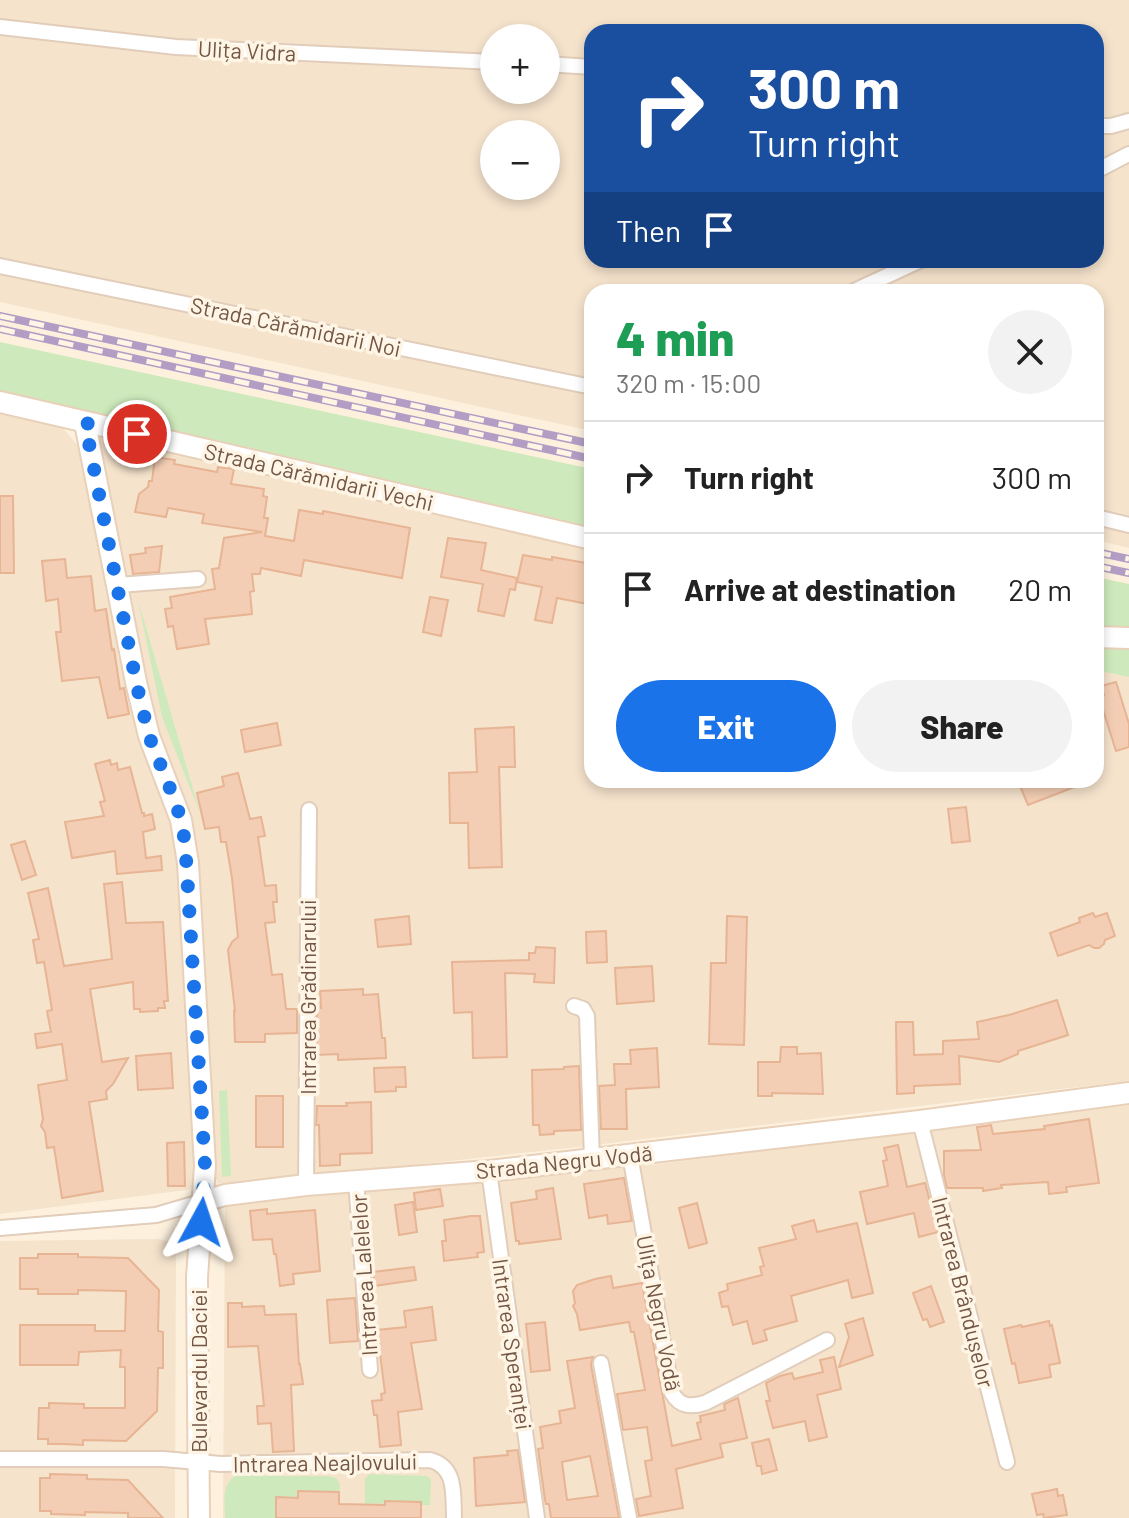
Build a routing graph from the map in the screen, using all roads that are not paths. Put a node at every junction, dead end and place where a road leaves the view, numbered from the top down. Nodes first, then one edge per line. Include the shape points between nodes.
1 (0, 27) edge
2 (480, 61) edge
3 (560, 65) edge
4 (584, 66) edge
5 (1129, 121) edge
6 (1104, 126) edge
7 (1129, 154) edge
8 (1104, 167) edge
9 (0, 266) edge
10 (904, 268) edge
11 (869, 284) edge
12 (584, 385) edge
13 (0, 402) edge
14 (85, 423) junction
15 (1104, 519) edge
16 (1129, 525) edge
17 (584, 537) edge
18 (198, 579) dead end
19 (118, 585) junction
20 (1104, 637) edge
21 (1129, 638) edge
22 (309, 810) dead end
23 (574, 1006) dead end
24 (1129, 1093) edge
25 (920, 1121) junction
26 (630, 1155) junction
27 (592, 1159) junction
28 (489, 1171) junction
29 (356, 1180) junction
30 (306, 1185) junction
31 (204, 1201) junction
32 (0, 1228) edge
33 (827, 1340) dead end
34 (601, 1363) dead end
35 (370, 1370) dead end
36 (0, 1459) edge
37 (1007, 1462) dead end
38 (198, 1463) junction
39 (199, 1518) edge
40 (454, 1518) edge
41 (537, 1518) edge
42 (629, 1518) edge

1 - 2 street, Ulița Vidra via 176,47
3 - 4 street
5 - 6 street
7 - 8 street
9 - 12 street, Strada Cărămidarii Noi
10 - 11 street
13 - 14 street, Strada Cărămidarii Vechi
14 - 17 street, Strada Cărămidarii Vechi
14 - 19 street, Bulevardul Daciei
15 - 16 street
18 - 19 street
19 - 31 street, Bulevardul Daciei via 149,736 185,841
20 - 21 street
22 - 30 street, Intrarea Grădinarului
23 - 27 street via 587,1016
24 - 25 street, Strada Negru Vodă
25 - 26 street, Strada Negru Vodă
25 - 37 street, Intrarea Brândușelor
26 - 27 street, Strada Negru Vodă
26 - 33 street, Ulița Negru Vodă via 677,1402 705,1403
27 - 28 street, Strada Negru Vodă
28 - 29 street, Strada Negru Vodă
28 - 41 street, Intrarea Speranței
29 - 30 street, Strada Negru Vodă
29 - 35 street, Intrarea Lalelelor
30 - 31 street, Strada Negru Vodă
31 - 32 street, Strada Negru Vodă via 156,1215
31 - 38 street, Bulevardul Daciei via 197,1277
34 - 42 street
36 - 38 street, Intrarea Neajlovului
38 - 39 street, Bulevardul Daciei
38 - 40 street, Intrarea Neajlovului via 430,1460 451,1476

